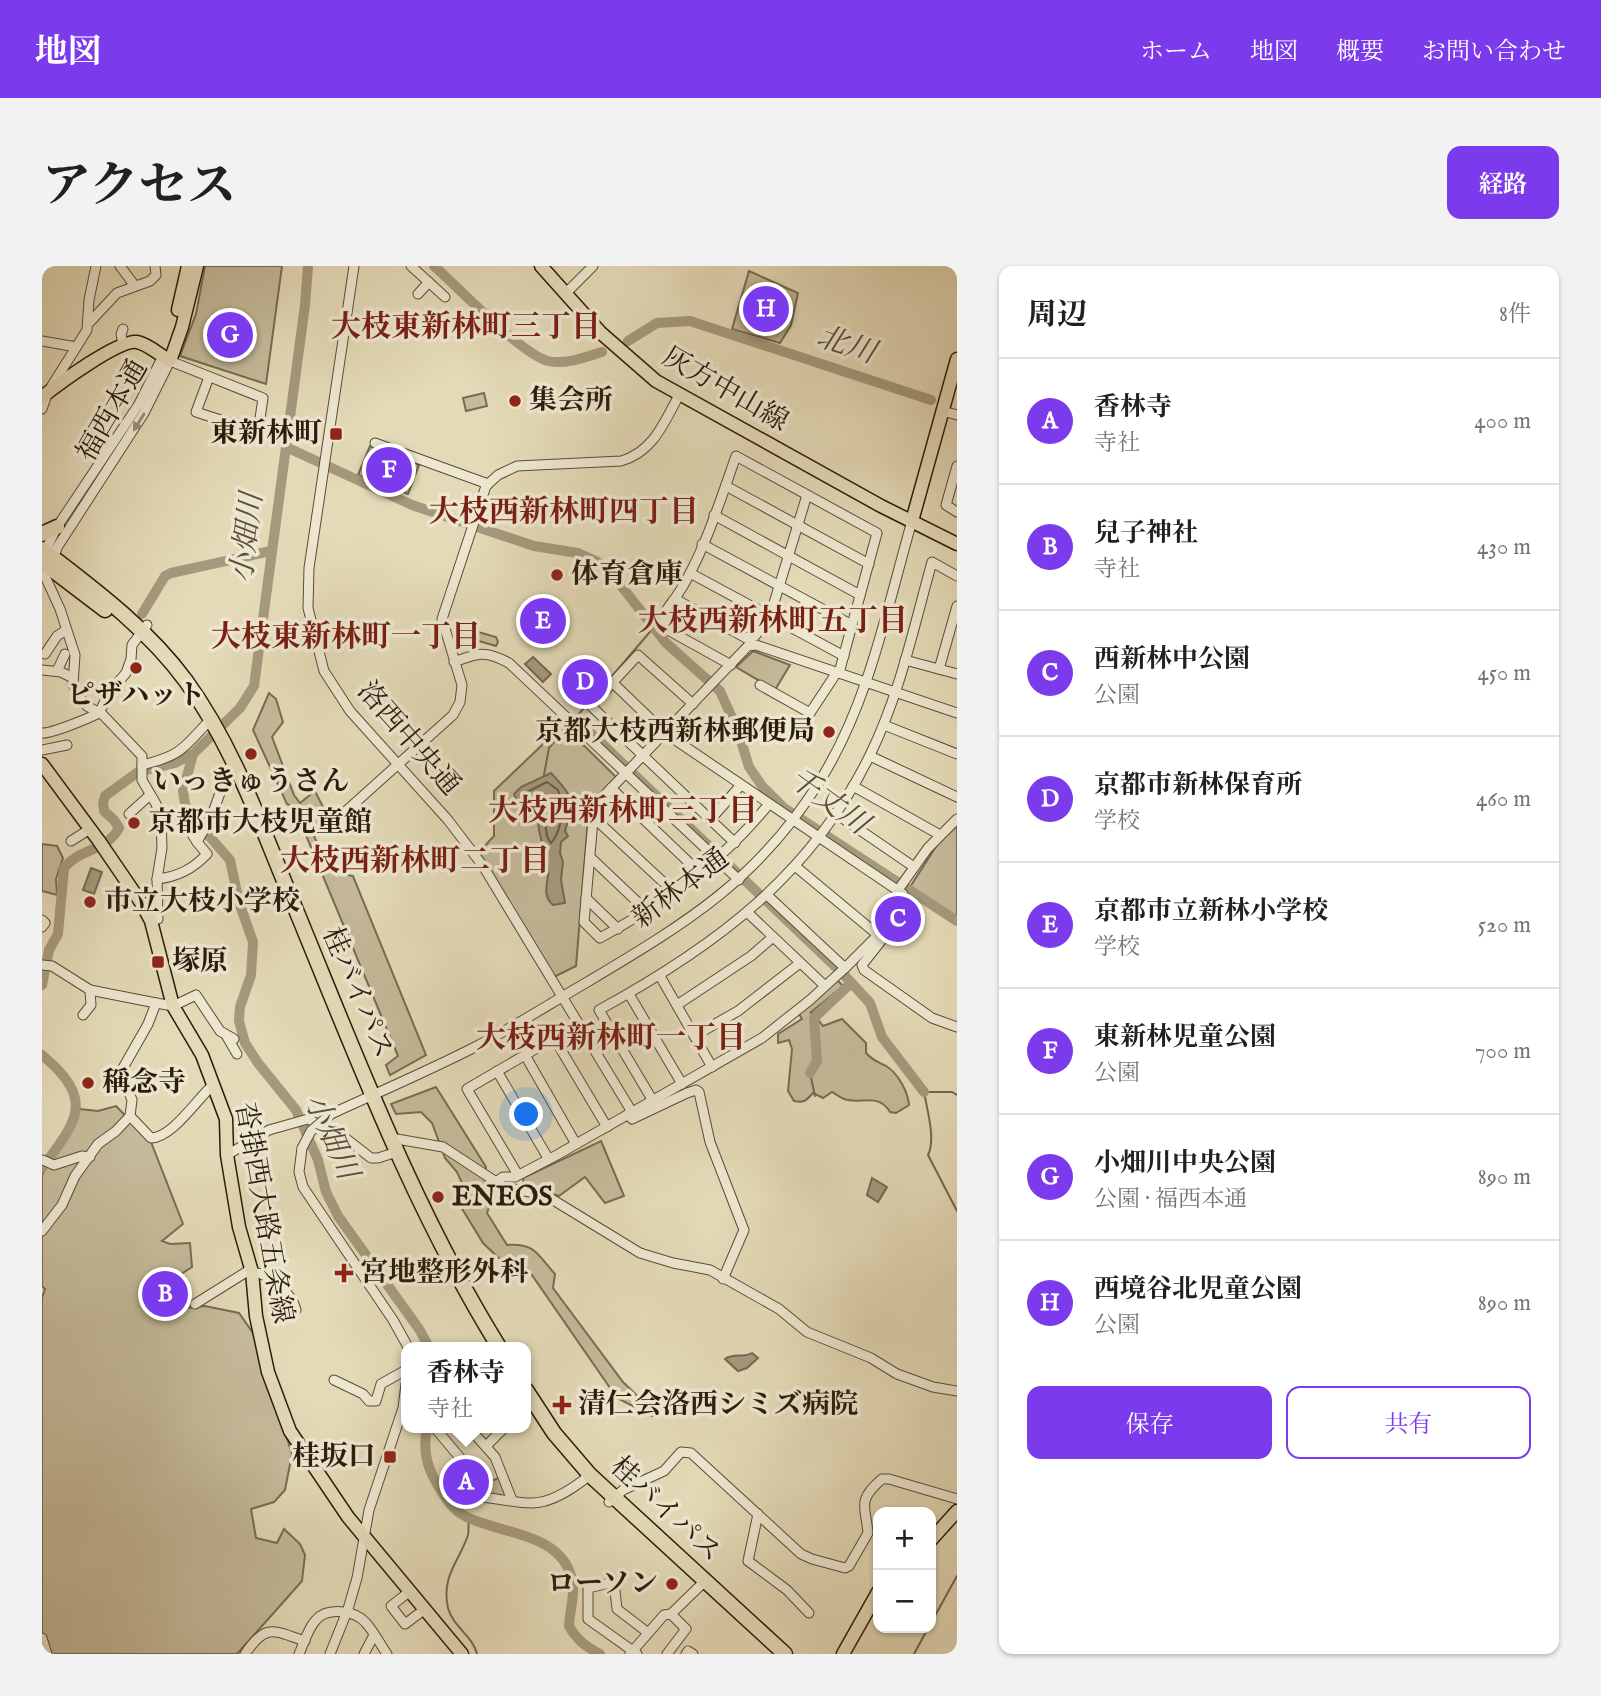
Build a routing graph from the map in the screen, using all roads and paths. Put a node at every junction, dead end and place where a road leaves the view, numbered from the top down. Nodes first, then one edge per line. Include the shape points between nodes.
1 (96, 266) edge
2 (120, 266) edge
3 (155, 266) edge
4 (188, 266) edge
5 (197, 266) edge
6 (354, 266) edge
7 (411, 266) edge
8 (541, 266) edge
9 (593, 266) edge
10 (429, 282) junction
11 (135, 286) junction
12 (418, 294) dead end
13 (565, 294) junction
14 (445, 297) dead end
15 (89, 323) junction
16 (123, 329) dead end
17 (42, 341) edge
18 (123, 344) junction
19 (76, 346) junction
20 (166, 359) junction
21 (957, 359) edge
22 (209, 377) junction
23 (45, 395) edge
24 (679, 396) junction
25 (42, 409) edge
26 (943, 411) junction
27 (957, 415) edge
28 (374, 443) dead end
29 (957, 466) edge
30 (488, 484) junction
31 (726, 486) junction
32 (807, 495) junction
33 (957, 512) edge
34 (714, 515) junction
35 (912, 521) junction
36 (797, 525) junction
37 (58, 527) junction
38 (42, 534) edge
39 (702, 544) junction
40 (957, 544) edge
41 (48, 556) edge
42 (788, 556) junction
43 (869, 564) junction
44 (690, 573) junction
45 (957, 576) edge
46 (779, 586) junction
47 (45, 587) edge
48 (860, 595) junction
49 (675, 599) junction
50 (957, 606) edge
51 (770, 616) junction
52 (852, 625) junction
53 (66, 630) junction
54 (142, 632) junction
55 (45, 654) dead end
56 (65, 654) dead end
57 (844, 656) junction
58 (905, 660) junction
59 (454, 662) junction
60 (731, 665) junction
61 (939, 669) junction
62 (42, 670) edge
63 (57, 671) junction
64 (838, 673) junction
65 (957, 674) edge
66 (73, 678) junction
67 (866, 682) junction
68 (613, 683) junction
69 (760, 685) dead end
70 (895, 691) junction
71 (693, 704) junction
72 (99, 713) junction
73 (957, 713) edge
74 (210, 724) junction
75 (884, 725) junction
76 (42, 733) edge
77 (665, 733) junction
78 (67, 746) dead end
79 (42, 750) edge
80 (957, 754) edge
81 (870, 755) junction
82 (642, 756) junction
83 (231, 765) junction
84 (398, 765) junction
85 (142, 769) junction
86 (629, 770) junction
87 (45, 773) edge
88 (741, 785) junction
89 (853, 786) junction
90 (611, 788) junction
91 (150, 795) junction
92 (957, 797) edge
93 (769, 804) junction
94 (835, 813) junction
95 (129, 814) dead end
96 (797, 816) junction
97 (593, 817) junction
98 (957, 819) edge
99 (183, 820) dead end
100 (336, 820) dead end
101 (710, 820) junction
102 (90, 829) junction
103 (819, 835) junction
104 (940, 835) junction
105 (71, 841) dead end
106 (198, 841) junction
107 (735, 843) junction
108 (721, 856) junction
109 (590, 857) junction
110 (795, 866) junction
111 (914, 867) junction
112 (701, 874) junction
113 (742, 877) junction
114 (157, 879) junction
115 (898, 890) junction
116 (675, 893) junction
117 (586, 898) junction
118 (763, 899) junction
119 (648, 912) junction
120 (748, 913) junction
121 (42, 920) edge
122 (150, 921) junction
123 (42, 927) edge
124 (618, 929) junction
125 (878, 934) junction
126 (773, 937) junction
127 (800, 962) junction
128 (44, 965) edge
129 (841, 971) junction
130 (660, 976) junction
131 (825, 986) junction
132 (90, 990) junction
133 (629, 994) junction
134 (562, 996) junction
135 (156, 1003) junction
136 (677, 1005) junction
137 (173, 1006) junction
138 (83, 1015) dead end
139 (957, 1027) edge
140 (694, 1036) junction
141 (232, 1046) dead end
142 (526, 1055) junction
143 (712, 1067) junction
144 (497, 1072) junction
145 (682, 1084) junction
146 (213, 1085) junction
147 (369, 1097) junction
148 (653, 1101) junction
149 (630, 1113) junction
150 (130, 1116) junction
151 (607, 1127) junction
152 (576, 1144) junction
153 (392, 1148) junction
154 (227, 1155) junction
155 (90, 1157) junction
156 (548, 1158) junction
157 (45, 1162) edge
158 (518, 1175) junction
159 (496, 1182) junction
160 (42, 1231) edge
161 (251, 1270) junction
162 (723, 1279) junction
163 (195, 1304) dead end
164 (296, 1310) dead end
165 (405, 1342) edge
166 (487, 1342) edge
167 (496, 1342) edge
168 (401, 1373) edge
169 (334, 1380) dead end
170 (957, 1391) edge
171 (531, 1398) edge
172 (531, 1410) edge
173 (401, 1414) edge
174 (439, 1433) edge
175 (474, 1433) edge
176 (499, 1433) edge
177 (486, 1446) junction
178 (472, 1472) junction
179 (588, 1477) junction
180 (461, 1478) dead end
181 (611, 1499) junction
182 (512, 1500) junction
183 (957, 1500) edge
184 (957, 1511) edge
185 (758, 1514) junction
186 (936, 1523) edge
187 (936, 1534) edge
188 (364, 1536) junction
189 (702, 1584) junction
190 (410, 1591) junction
191 (873, 1601) edge
192 (425, 1609) junction
193 (810, 1612) dead end
194 (347, 1613) junction
195 (671, 1614) junction
196 (873, 1616) edge
197 (647, 1632) junction
198 (374, 1634) junction
199 (42, 1638) edge
200 (305, 1641) junction
201 (633, 1653) edge
202 (47, 1654) edge
203 (245, 1654) edge
204 (299, 1654) edge
205 (330, 1654) edge
206 (364, 1654) edge
207 (387, 1654) edge
208 (462, 1654) edge
209 (667, 1654) edge
210 (686, 1654) edge
211 (693, 1654) edge
212 (772, 1654) edge
213 (785, 1654) edge
214 (843, 1654) edge
215 (851, 1654) edge

1 - 15 street
2 - 11 street
3 - 11 street via 156,275 150,281
4 - 20 main road, 福西本通
5 - 20 main road, 福西本通 via 182,327
6 - 84 street, 洛西中央通 via 309,568 308,608 324,671 350,711
7 - 10 street
8 - 13 main road, 灰方中山線
9 - 13 street
10 - 12 street
10 - 14 street
11 - 15 street via 117,293
13 - 24 main road, 灰方中山線 via 633,363
15 - 19 street
16 - 18 street
17 - 19 street
18 - 20 main road via 140,342
18 - 23 main road
19 - 23 street
20 - 22 street
20 - 37 street, 福西本通
20 -> 41 street, 福西本通 via 145,413
21 - 26 main road, 新林本通
22 - 22 street via 196,412 258,432 263,398
23 - 25 street
24 - 30 street via 647,448 635,457 517,466
24 - 35 main road, 灰方中山線
26 - 27 street
26 - 35 main road, 新林本通
28 - 30 street
29 - 33 street via 946,505
30 - 59 street via 442,619
31 - 32 street via 736,456
31 - 34 street
31 - 36 street
32 - 36 street
32 - 43 street via 877,533
34 - 39 street
34 - 42 street
35 - 40 main road, 灰方中山線
35 - 67 street, 新林本通
36 - 42 street
36 - 43 street
37 - 38 highway
37 - 41 street, 福西本通
39 - 44 street
39 - 46 street
41 - 47 street
41 - 54 highway, 桂バイパス
42 - 46 street
42 - 48 street
43 - 48 street
44 - 49 street
44 - 51 street
45 - 58 street via 932,562
46 - 51 street
46 - 52 street
47 - 53 street via 60,609
48 - 52 street
49 - 51 street via 746,638 755,636
49 - 60 street via 663,614 668,630
50 - 61 street
51 - 57 street
52 - 57 street
53 - 55 street
53 - 66 street via 75,655
54 - 72 street via 132,645 126,673
54 - 74 highway, 桂バイパス via 184,679
56 - 63 street
57 - 64 street
58 - 61 street
58 - 70 street
59 - 84 street via 461,685 453,715
59 - 86 street via 479,653 504,660
60 - 64 street via 748,646 756,645
60 - 71 street
61 - 65 street
62 - 63 street
63 - 66 street
64 - 67 street
64 - 69 street via 810,713
66 - 72 street via 82,701
67 - 70 street
67 - 96 street, 新林本通 via 840,745
68 - 71 street via 638,655
68 - 77 street
68 - 82 street via 591,706
70 - 73 street
70 - 75 street
71 - 77 street
72 - 76 street
72 - 85 street via 140,752
74 - 83 highway, 桂バイパス
74 - 85 street via 181,756
75 - 80 street
75 - 81 street
77 - 82 street
77 - 88 street
78 - 79 street
81 - 89 street
81 - 92 street
82 - 86 street
82 - 101 street
83 - 106 street via 222,776 220,793
83 - 147 highway, 桂バイパス
84 - 100 street
84 - 134 street, 洛西中央通 via 483,866
85 - 91 street
86 - 90 street
86 - 108 street
87 - 102 main road, 沓掛西大路五条線
88 - 93 street
88 - 101 street
89 - 94 street
89 - 104 street
90 - 97 street
90 - 112 street
91 - 95 street
91 - 114 street via 161,820
93 - 96 street
93 - 107 street
94 - 103 street
94 - 111 street
96 - 103 street
96 - 113 street, 新林本通
97 - 109 street
97 - 116 street
98 - 104 street
99 - 106 street
101 - 107 street
102 - 105 street
102 - 122 main road, 沓掛西大路五条線
103 - 110 street
103 - 115 street
104 - 111 street
106 - 114 street via 207,854 196,866
107 - 108 street
108 - 112 street
108 - 113 street
109 - 117 street
109 - 119 street
110 - 118 street
110 - 125 street
111 - 115 street
112 - 116 street
113 - 134 street, 新林本通 via 670,933
114 - 122 street via 158,919
115 - 125 street via 903,902
116 - 119 street
117 - 124 street
117 - 124 street via 584,922 600,938
118 - 120 street
118 - 129 street
119 - 124 street
120 - 126 street
120 - 130 street
121 - 123 street
122 - 137 main road, 沓掛西大路五条線
125 - 129 street
125 - 139 street via 881,941 862,965 864,970 932,1018
126 - 127 street
126 - 136 street
127 - 131 street
127 - 140 street via 738,1011
128 - 132 street
129 - 131 street
130 - 133 street
130 - 136 street
131 - 143 street via 762,1038
132 - 135 street
132 - 138 street via 91,1005
133 - 145 street
133 - 148 street via 599,1010
134 - 147 street, 新林本通 via 473,1048
134 - 149 street, 洛西中央通
135 - 137 street
135 - 150 street via 123,1068 132,1100
136 - 140 street
137 - 141 street via 196,995
137 - 146 main road, 沓掛西大路五条線 via 202,1055
140 - 143 street
142 - 144 street
142 - 151 street via 554,1038
142 - 152 street
143 - 145 street
144 - 156 street
144 - 158 street via 467,1088
145 - 148 street
146 - 150 street via 159,1138 151,1138
146 - 154 main road, 沓掛西大路五条線 via 226,1119
147 - 153 highway, 桂バイパス
147 - 165 street, 新林本通, bridge via 331,1114 311,1131 302,1148 299,1172 303,1187
148 - 149 street
149 - 151 street
149 - 162 street via 632,1119 687,1093 699,1092 710,1142 744,1230
150 - 155 street
151 - 152 street
152 - 156 street
153 - 154 street via 371,1158 344,1137 308,1119 269,1130
153 - 159 street via 443,1147
153 - 166 highway, 桂バイパス via 441,1259
153 - 167 highway, 桂バイパス
154 - 161 main road, 沓掛西大路五条線
155 - 157 street via 54,1165
155 - 160 street
156 - 158 street
158 - 159 street
159 - 162 street via 545,1195 640,1252 710,1270
161 - 163 street
161 - 164 street via 285,1291
161 - 188 main road, 沓掛西大路五条線 via 268,1372 290,1431
162 - 170 street via 779,1309 807,1332 871,1358 897,1374
168 - 169 street via 381,1384 377,1405
171 - 179 highway, 桂バイパス
172 - 179 highway, 桂バイパス via 549,1437
173 - 188 street
174 - 178 street
175 - 177 street
176 - 177 street
177 - 182 street
178 - 180 street
178 - 182 street via 483,1497
179 - 181 highway, 桂バイパス
179 - 182 street via 553,1498 534,1503
181 - 185 street via 664,1471 681,1452 691,1453
181 - 189 highway, 桂バイパス
183 - 185 street via 882,1479 864,1503 868,1533 845,1568 801,1554
183 - 186 main road
184 - 187 main road
185 - 193 street via 748,1561
188 - 190 main road, 沓掛西大路五条線
188 - 194 street
189 - 195 street
189 - 212 highway, 桂バイパス
189 - 213 highway, 桂バイパス
190 - 192 main road, 沓掛西大路五条線
190 - 192 street via 391,1606 405,1624
191 - 214 main road
192 - 208 main road, 沓掛西大路五条線
194 - 198 street via 363,1620
194 - 200 street via 320,1616
194 - 205 street
195 - 197 street
195 - 209 street via 687,1629
196 - 215 main road
197 - 201 street
197 - 201 street via 617,1609 614,1582 588,1588 588,1619
198 - 206 street
198 - 207 street
199 - 202 street
200 - 203 street via 275,1630 265,1633
200 - 204 street
210 - 211 street

